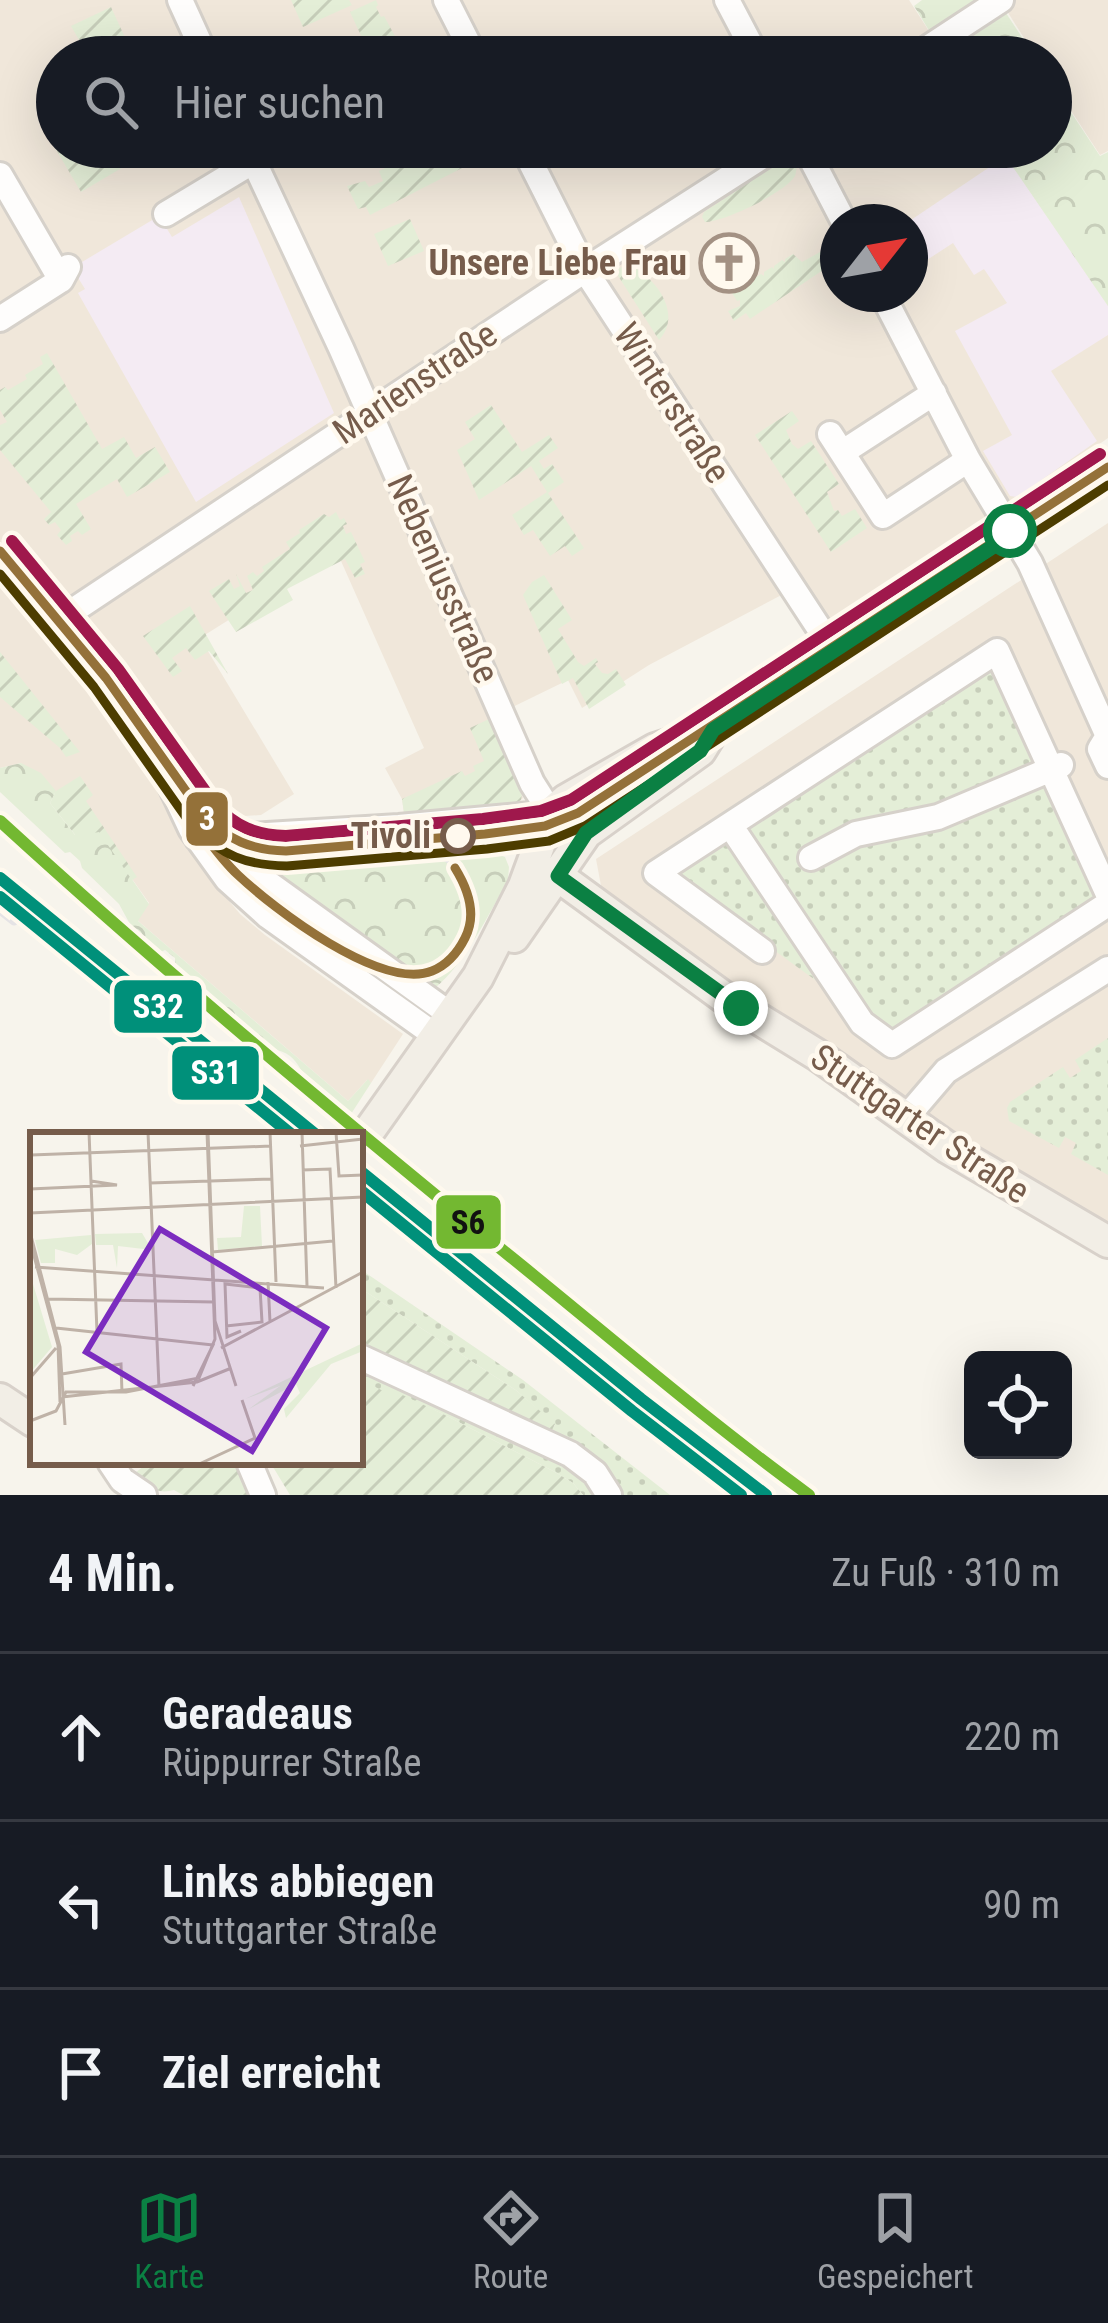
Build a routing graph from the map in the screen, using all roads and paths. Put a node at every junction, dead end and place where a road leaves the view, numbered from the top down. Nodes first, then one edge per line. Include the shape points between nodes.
1 (180, 0) edge
2 (446, 0) edge
3 (727, 0) edge
4 (1001, 0) edge
5 (196, 36) edge
6 (465, 36) edge
7 (747, 36) edge
8 (946, 36) edge
9 (230, 168) edge
10 (256, 168) edge
11 (534, 168) edge
12 (744, 168) edge
13 (816, 168) edge
14 (0, 175) edge
15 (835, 204) edge
16 (166, 214) dead end
17 (585, 270) junction
18 (891, 312) edge
19 (0, 319) edge
20 (934, 393) junction
21 (370, 413) junction
22 (968, 460) junction
23 (1108, 472) edge
24 (1012, 534) junction
25 (0, 556) edge
26 (56, 622) junction
27 (834, 651) junction
28 (713, 730) junction
29 (154, 752) junction
30 (1108, 766) edge
31 (1056, 767) junction
32 (602, 820) junction
33 (730, 825) junction
34 (548, 827) junction
35 (198, 839) junction
36 (232, 845) junction
37 (811, 858) dead end
38 (542, 878) junction
39 (1108, 894) edge
40 (1108, 904) edge
41 (762, 951) dead end
42 (1108, 969) edge
43 (444, 1026) junction
44 (905, 1119) junction
45 (371, 1128) dead end
46 (1108, 1242) edge
47 (363, 1358) edge
48 (0, 1399) edge
49 (30, 1419) edge
50 (112, 1465) edge
51 (250, 1465) edge
52 (144, 1495) edge
53 (263, 1495) edge
54 (609, 1495) edge

1 - 5 street
2 - 6 street
3 - 7 street
4 - 8 street
9 - 16 street
10 - 21 street, Nebeniusstraße
11 - 17 street, Winterstraße
12 - 17 street, Marienstraße
13 - 15 street
14 - 19 street via 65,272
17 - 21 street, Marienstraße
17 - 27 street, Winterstraße
18 - 20 street
20 - 22 street
20 - 22 street via 836,443 884,516
21 - 26 street, Marienstraße
21 - 34 street, Nebeniusstraße
22 - 24 street
23 - 24 main road
24 - 27 main road
24 - 30 street via 1108,736 1100,749
25 - 26 street
26 - 29 street
27 - 28 main road
28 - 32 main road via 700,751
28 - 34 main road via 655,749 566,800
29 - 35 street
29 - 36 street
31 - 33 street via 997,651
31 - 37 street via 938,817 856,834
31 - 39 street
32 - 34 street
32 - 38 main road
33 - 40 street via 862,1024 892,1045
33 - 41 street via 656,873
34 - 36 street via 399,827
34 - 36 street via 286,860
34 - 38 main road
35 - 36 street
35 - 43 street via 246,898
36 - 43 street
38 - 43 main road via 508,946
38 - 44 main road, Stuttgarter Straße
42 - 44 street via 946,1071
43 - 45 main road
44 - 46 main road, Stuttgarter Straße
47 - 54 street via 570,1454
48 - 49 main road
50 - 52 street
51 - 53 street

